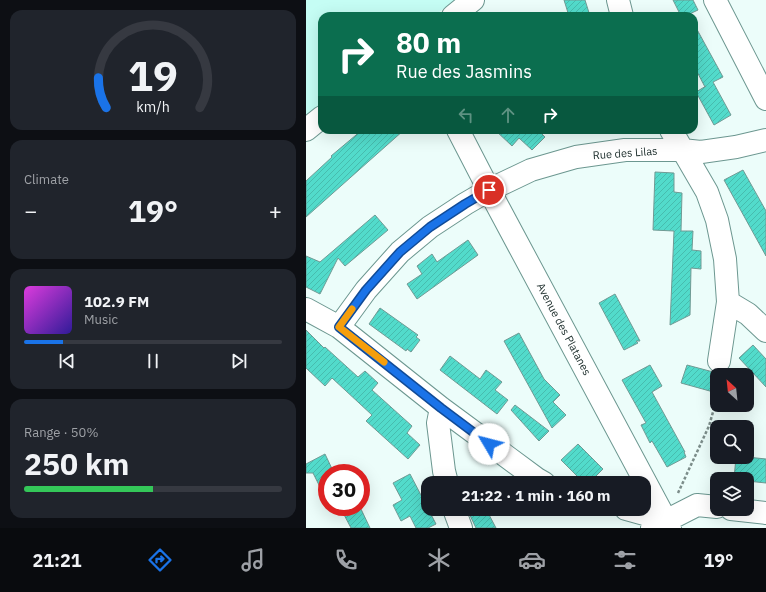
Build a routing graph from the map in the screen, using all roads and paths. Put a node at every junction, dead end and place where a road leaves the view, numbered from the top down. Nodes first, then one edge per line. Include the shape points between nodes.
1 (473, 0) edge
2 (618, 0) edge
3 (715, 0) edge
4 (458, 12) edge
5 (621, 12) edge
6 (766, 99) edge
7 (318, 120) edge
8 (306, 130) edge
9 (460, 134) edge
10 (673, 134) edge
11 (766, 140) edge
12 (682, 150) junction
13 (489, 190) junction
14 (728, 302) junction
15 (306, 309) edge
16 (339, 327) junction
17 (766, 331) edge
18 (719, 362) dead end
19 (441, 408) junction
20 (713, 412) edge
21 (445, 476) edge
22 (533, 476) edge
23 (710, 506) edge
24 (754, 512) edge
25 (766, 513) edge
26 (457, 516) edge
27 (641, 516) edge
28 (663, 526) edge
29 (461, 528) edge

1 - 4 street
2 - 5 street
3 - 6 street
7 - 8 street
9 - 13 street, Avenue des Platanes
10 - 12 street
11 - 12 street, Rue des Lilas via 701,152
12 - 13 street, Rue des Lilas via 625,150 576,156 531,170
12 - 14 street via 707,192 717,220 725,259
13 - 16 street, Rue des Lilas via 430,227 400,252 366,290
13 - 28 street, Avenue des Platanes
14 - 17 street via 748,314
14 - 18 street
15 - 16 street
16 - 19 street
19 - 21 street via 438,423
19 - 22 street
20 - 28 path
23 - 28 street via 697,505
24 - 25 street
26 - 29 street
27 - 28 street

